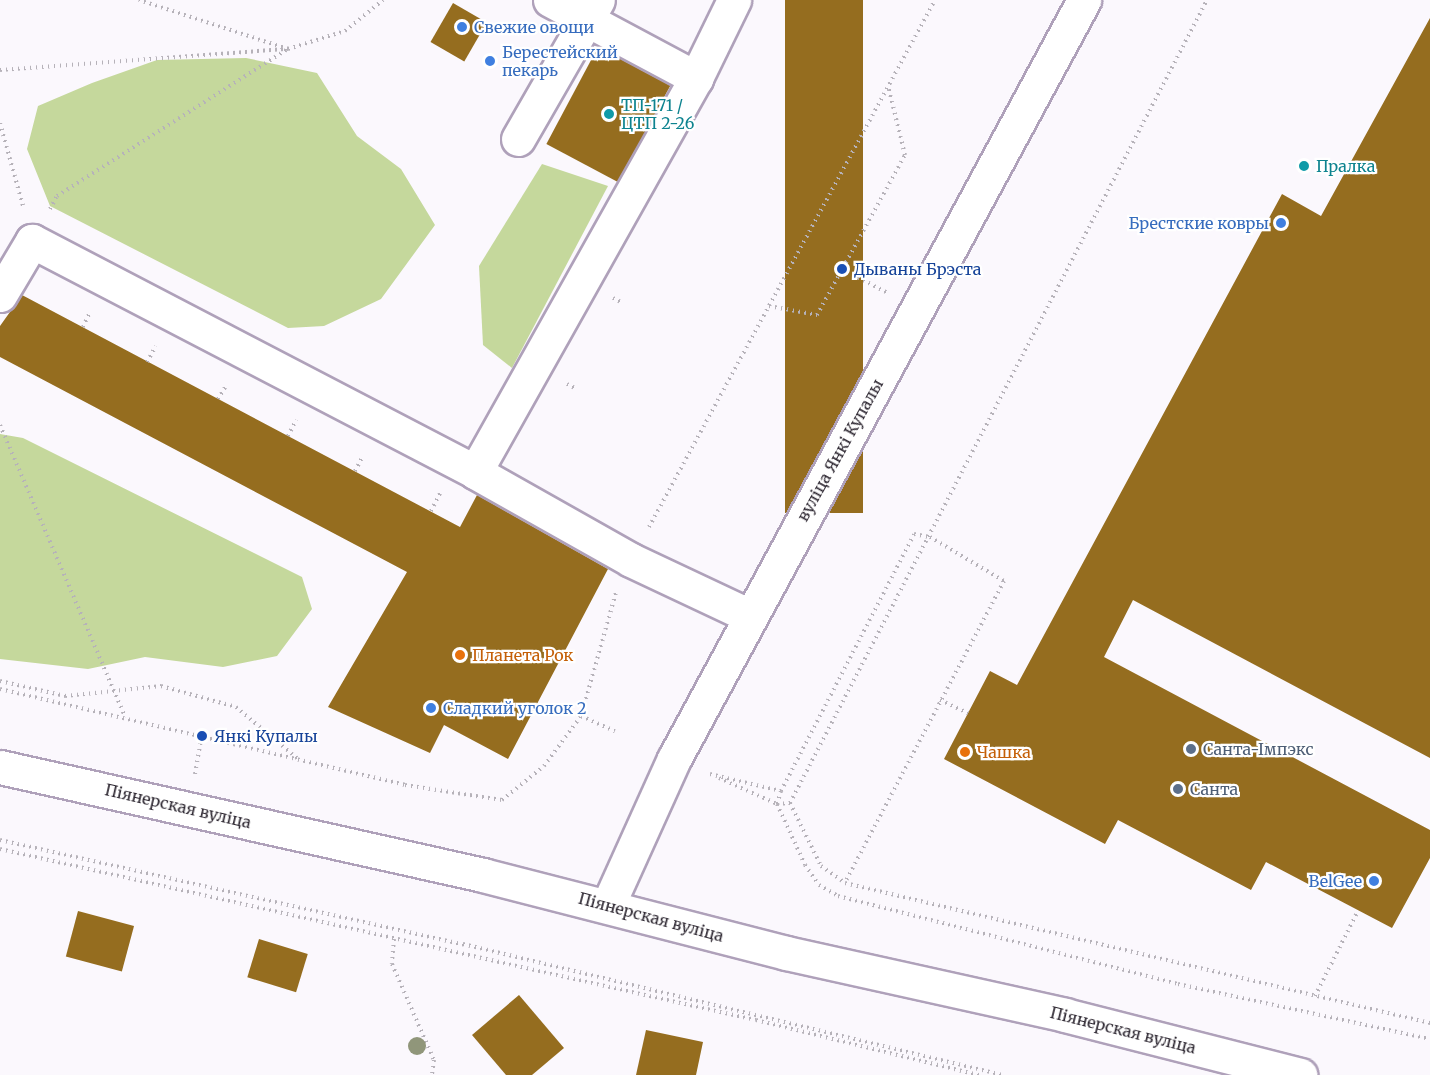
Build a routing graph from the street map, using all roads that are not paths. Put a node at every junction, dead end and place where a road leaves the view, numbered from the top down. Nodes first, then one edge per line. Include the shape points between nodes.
1 (549, 0) edge
2 (734, 0) edge
3 (1084, 0) edge
4 (592, 10) edge
5 (696, 78) junction
6 (518, 139) dead end
7 (0, 295) edge
8 (475, 472) junction
9 (750, 616) junction
10 (0, 767) edge
11 (608, 905) junction
12 (1300, 1075) edge

1 - 4 main road
2 - 5 main road
3 - 9 main road, вуліца Янкі Купалы
4 - 5 main road
4 - 6 main road
5 - 8 main road
7 - 8 main road via 32,242
8 - 9 main road via 631,560
9 - 11 main road, вуліца Янкі Купалы via 674,759
10 - 11 main road, Піянерская вуліца
11 - 12 main road, Піянерская вуліца via 786,953 1065,1015

